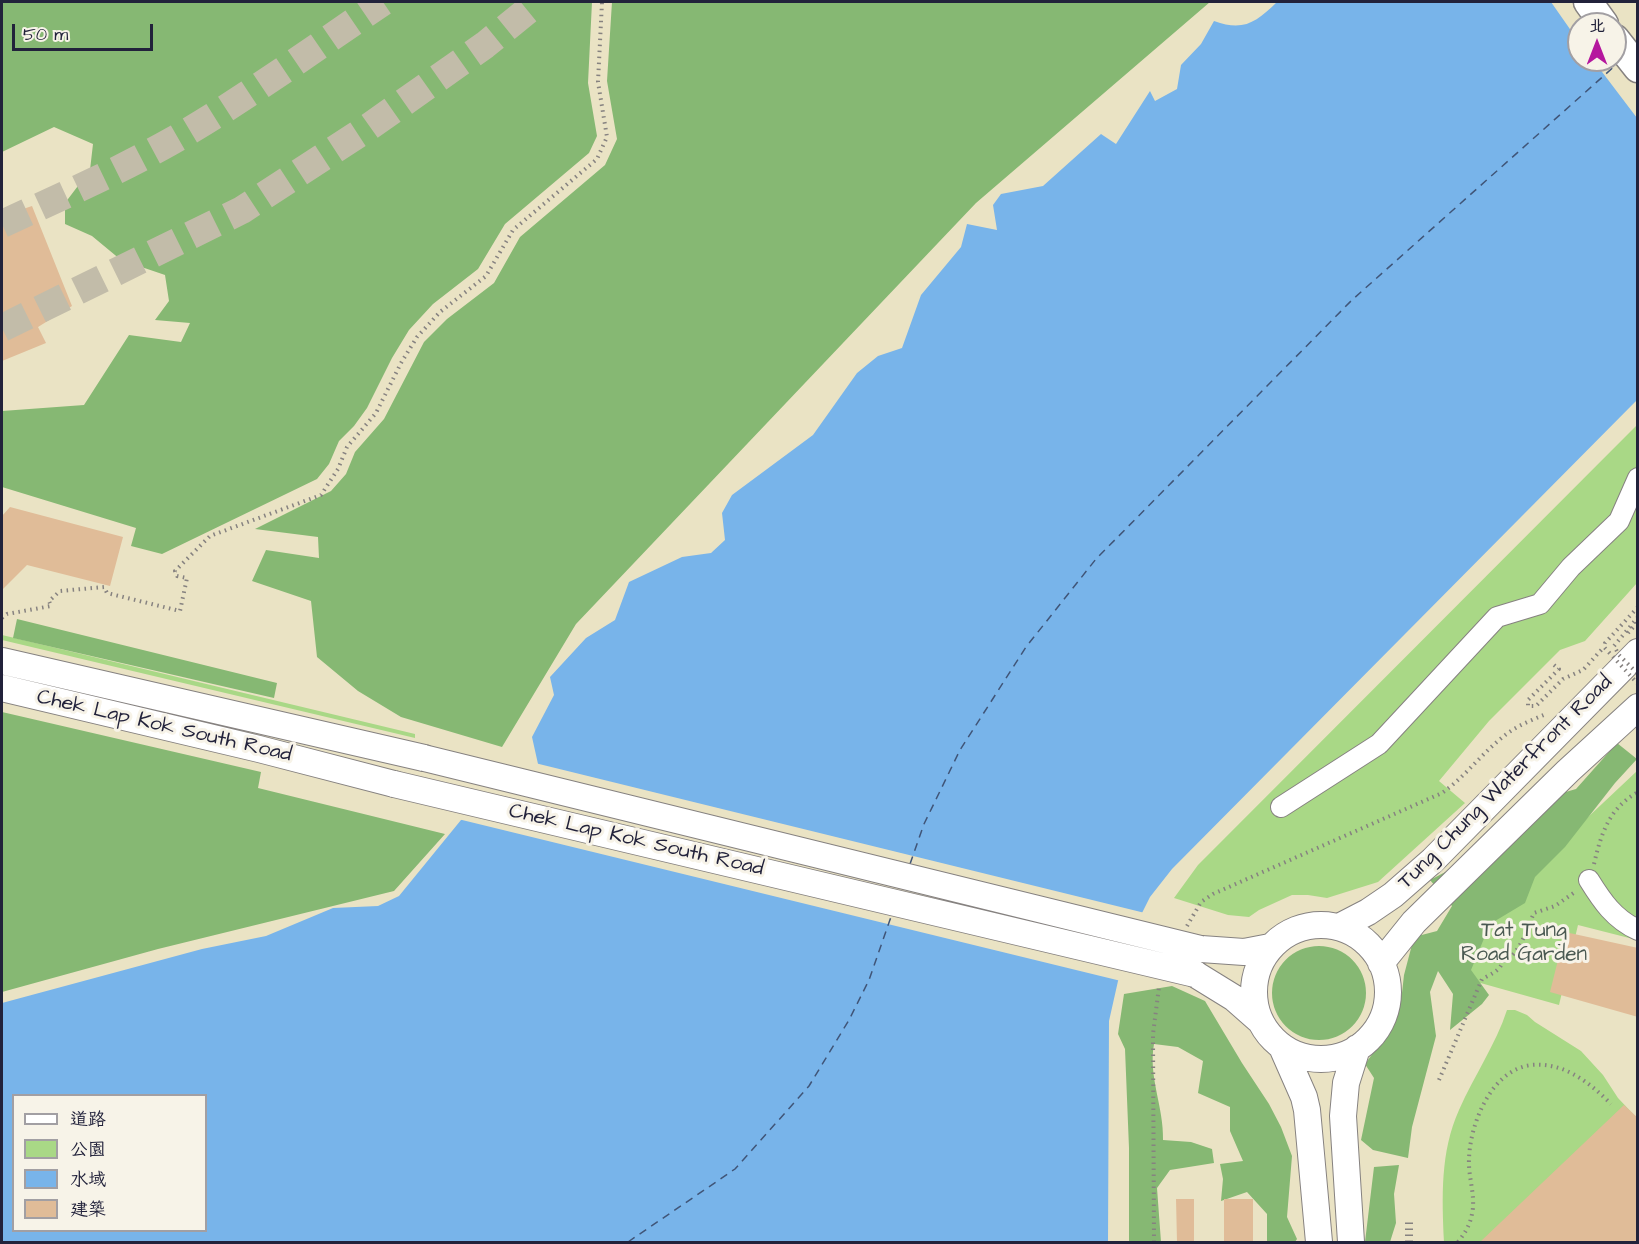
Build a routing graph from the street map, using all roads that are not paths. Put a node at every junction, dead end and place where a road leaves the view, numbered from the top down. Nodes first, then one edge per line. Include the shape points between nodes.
1 (1627, 55) edge
2 (1638, 69) edge
3 (1638, 478) edge
4 (1638, 652) edge
5 (2, 661) edge
6 (2, 688) edge
7 (1638, 707) edge
8 (1281, 807) dead end
9 (1589, 880) road end
10 (1339, 927) junction
11 (1638, 930) edge
12 (1270, 947) junction
13 (1382, 963) junction
14 (1259, 1020) junction
15 (1282, 1047) junction
16 (1357, 1048) junction
17 (1320, 1242) edge
18 (1351, 1242) edge

1 - 2 highway
3 - 8 street via 1619,521 1571,567 1540,604 1497,617 1379,744
4 - 10 main road, Tung Chung Waterfront Road via 1433,860 1393,895
5 - 12 main road, Chek Lap Kok South Road, bridge via 1244,952
6 - 14 main road, Chek Lap Kok South Road, bridge via 1195,974 1234,998
7 - 13 main road, Tung Chung Waterfront Road via 1413,922
9 - 11 street via 1604,905 1626,925
10 - 12 main road via 1299,928
10 - 13 main road via 1364,941
12 - 14 main road via 1255,975 1254,1004
13 - 16 main road via 1388,986 1385,1010 1374,1032
14 - 15 main road
15 - 16 main road via 1319,1059
15 - 17 main road via 1307,1110
16 - 18 main road via 1346,1083 1343,1116

